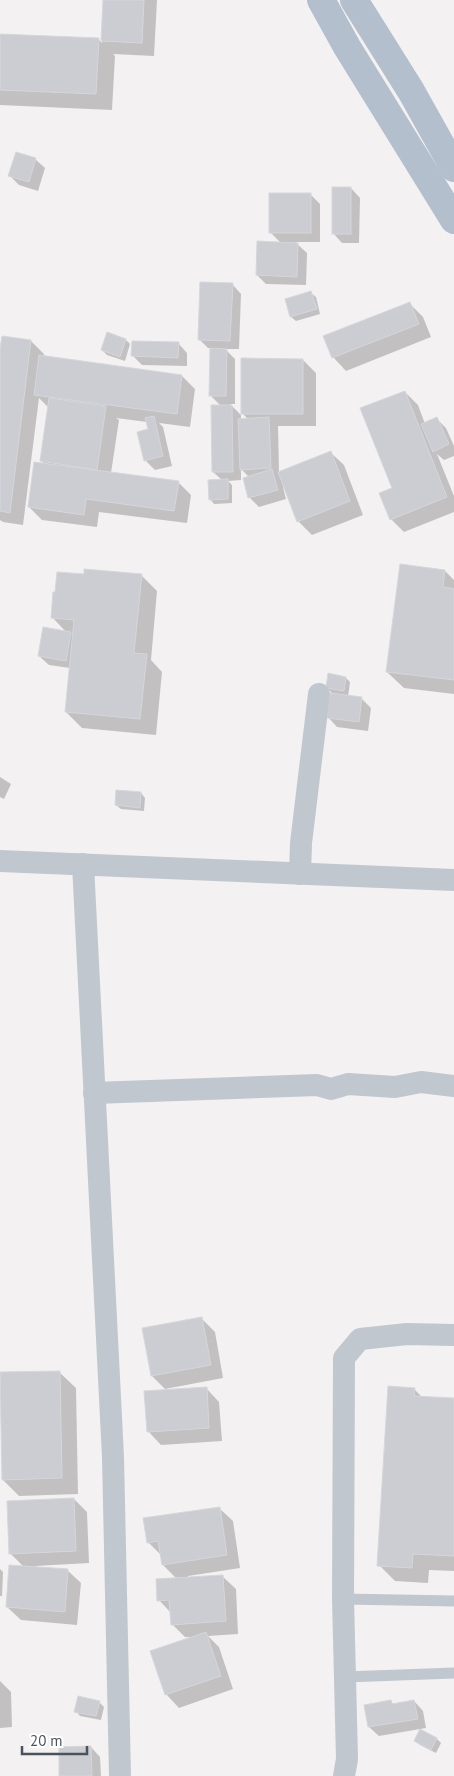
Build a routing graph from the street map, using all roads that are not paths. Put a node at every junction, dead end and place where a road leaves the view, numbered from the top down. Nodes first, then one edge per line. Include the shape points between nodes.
1 (320, 0) edge
2 (354, 0) edge
3 (454, 168) edge
4 (454, 220) edge
5 (319, 694) dead end
6 (0, 861) edge
7 (83, 864) junction
8 (300, 874) junction
9 (454, 880) edge
10 (454, 1086) edge
11 (94, 1093) junction
12 (454, 1335) edge
13 (343, 1599) junction
14 (454, 1601) edge
15 (454, 1674) edge
16 (345, 1677) junction
17 (120, 1776) edge
18 (344, 1776) edge

1 - 4 main road
2 - 3 main road
5 - 8 street
6 - 7 street
7 - 8 street
7 - 11 street
8 - 9 street
10 - 11 street via 422,1082 394,1087 348,1084 331,1090 316,1085
11 - 17 street via 113,1457
12 - 13 street via 407,1334 360,1339 344,1358
13 - 14 lane
13 - 16 street
15 - 16 lane
16 - 18 street via 347,1759

